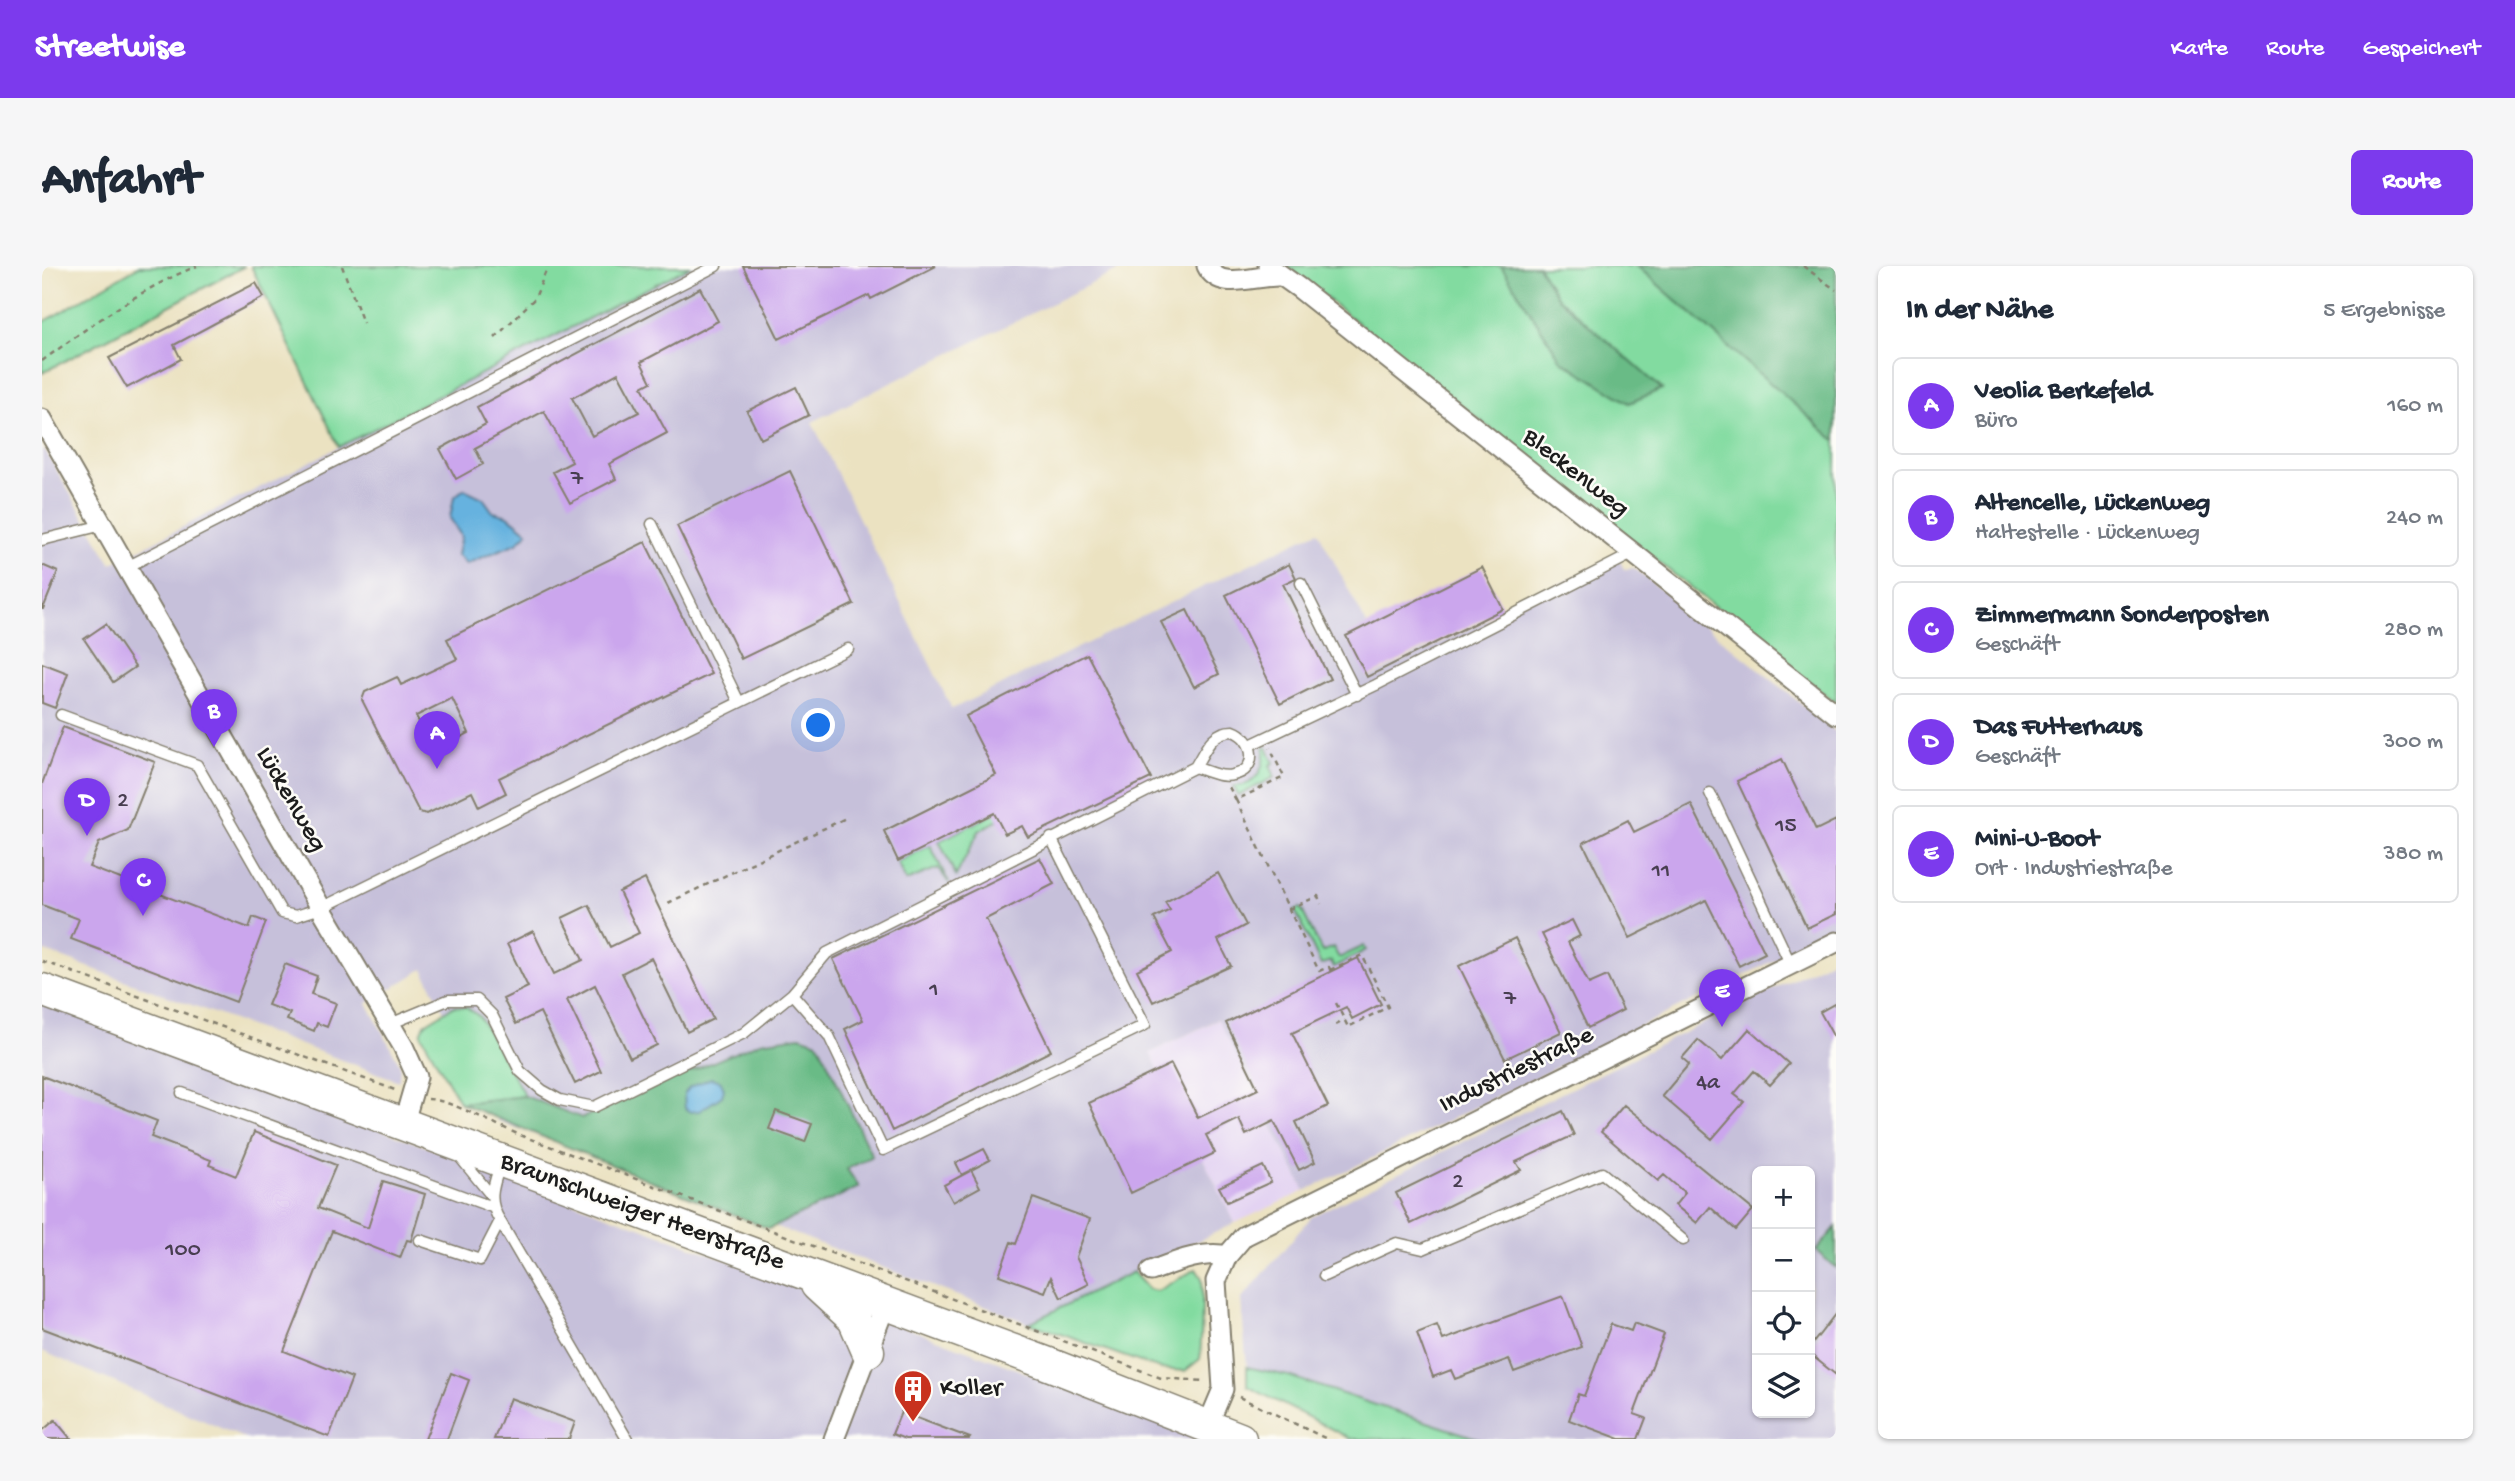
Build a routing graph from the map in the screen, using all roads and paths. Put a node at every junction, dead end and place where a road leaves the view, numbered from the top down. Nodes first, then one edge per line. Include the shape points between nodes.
1 (197, 266) edge
2 (342, 266) edge
3 (548, 266) edge
4 (716, 266) edge
5 (1207, 266) edge
6 (1803, 266) edge
7 (1274, 271) edge
8 (1836, 290) edge
9 (363, 323) dead end
10 (495, 338) dead end
11 (42, 361) edge
12 (42, 419) edge
13 (652, 524) dead end
14 (103, 525) junction
15 (42, 540) edge
16 (1633, 553) junction
17 (127, 567) junction
18 (1301, 583) dead end
19 (848, 649) dead end
20 (1357, 695) junction
21 (739, 702) junction
22 (1836, 714) edge
23 (61, 715) dead end
24 (1266, 738) junction
25 (1250, 745) junction
26 (1195, 767) junction
27 (1223, 775) junction
28 (1710, 793) dead end
29 (1236, 800) junction
30 (848, 817) dead end
31 (1051, 838) junction
32 (668, 903) dead end
33 (1321, 904) dead end
34 (321, 908) junction
35 (1289, 909) junction
36 (1836, 942) edge
37 (42, 961) edge
38 (1791, 965) junction
39 (42, 990) edge
40 (792, 994) junction
41 (1335, 1001) dead end
42 (1345, 1020) junction
43 (390, 1024) junction
44 (1336, 1025) dead end
45 (183, 1093) dead end
46 (412, 1095) junction
47 (402, 1125) junction
48 (448, 1142) junction
49 (501, 1162) junction
50 (490, 1194) junction
51 (492, 1207) junction
52 (500, 1221) junction
53 (420, 1240) dead end
54 (1683, 1240) dead end
55 (1227, 1256) junction
56 (1151, 1271) dead end
57 (802, 1272) junction
58 (1324, 1276) dead end
59 (886, 1304) junction
60 (868, 1351) junction
61 (1223, 1389) junction
62 (1208, 1427) junction
63 (627, 1439) edge
64 (834, 1439) edge
65 (1240, 1439) edge
66 (1328, 1439) edge

1 - 11 path via 167,278
2 - 9 path
3 - 10 path via 535,298
4 - 17 lane
5 - 7 street, Bleckenweg via 1223,281
6 - 8 path
7 - 16 street, Bleckenweg
12 - 14 street, Lückenweg
13 - 21 lane
14 - 15 lane
14 - 17 street, Lückenweg
16 - 20 lane
16 - 22 street, Bleckenweg
17 - 34 street, Lückenweg
18 - 20 lane
19 - 21 lane
20 - 24 lane
21 - 34 lane
23 - 34 lane via 197,765 282,913 296,916
24 - 25 lane
24 - 29 path via 1284,777
25 - 26 lane via 1240,733 1217,734
25 - 27 lane via 1251,759 1243,771
26 - 27 lane
26 - 31 lane
27 - 29 path
28 - 38 lane
29 - 35 path
30 - 32 path
31 - 40 lane via 827,953
31 - 40 lane via 1145,1025 883,1150 829,1036
33 - 35 path via 1318,896
34 - 43 street, Lückenweg
35 - 42 path via 1319,971 1329,967 1330,971 1362,955 1388,1007 1348,1027
36 - 38 street, Industriestraße
37 - 46 path
38 - 55 street, Industriestraße via 1244,1236
39 - 47 main road, Braunschweiger Heerstraße
40 - 43 lane via 744,1033 594,1107 560,1100 520,1071 492,1015 477,1000 448,1000
41 - 42 path
42 - 44 path
43 - 46 street, Lückenweg via 416,1077
45 - 51 lane
46 - 47 street, Lückenweg
46 - 61 path via 442,1099 520,1135 1161,1378 1197,1378
47 - 48 main road, Braunschweiger Heerstraße
48 - 49 main road, Braunschweiger Heerstraße
48 - 50 lane
49 - 50 lane
49 - 57 main road, Braunschweiger Heerstraße
50 - 51 lane
51 - 52 lane
52 - 53 lane via 480,1260
52 - 63 lane
54 - 58 lane via 1602,1173 1423,1249 1397,1243
55 - 56 street via 1177,1261
55 - 61 street, Industriestraße via 1216,1281
57 - 59 main road, Braunschweiger Heerstraße
57 - 60 main road via 854,1319
59 - 60 street
59 - 62 main road, Braunschweiger Heerstraße
60 - 64 street
61 - 62 street, Industriestraße
61 - 66 path
62 - 65 main road, Braunschweiger Heerstraße

